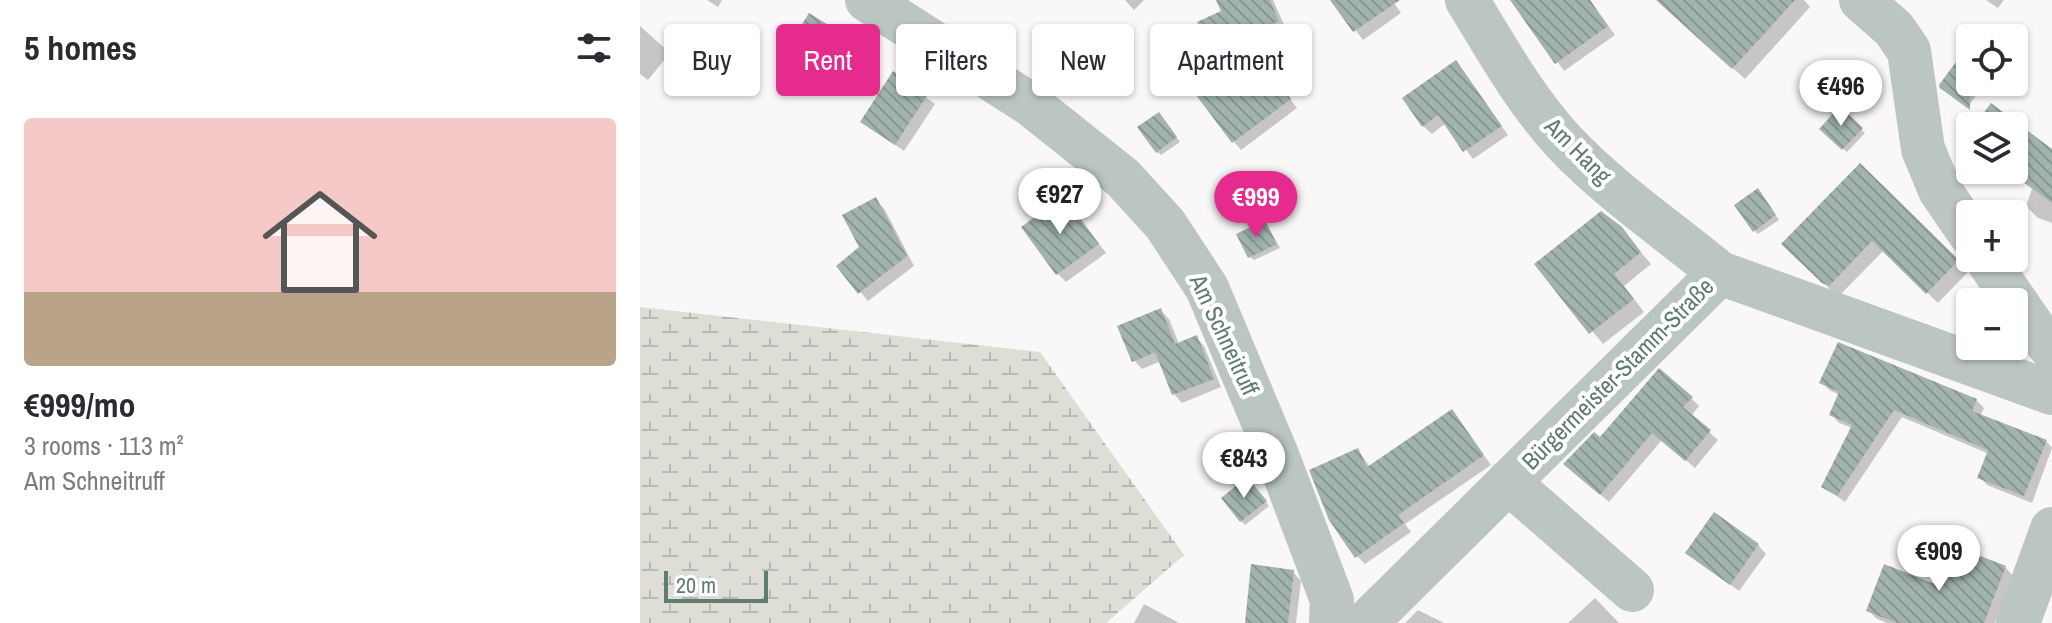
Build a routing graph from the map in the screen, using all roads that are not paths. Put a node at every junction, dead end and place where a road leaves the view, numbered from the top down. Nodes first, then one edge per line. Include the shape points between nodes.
1 (867, 0) edge
2 (1467, 0) edge
3 (1861, 0) edge
4 (1956, 213) edge
5 (1996, 272) edge
6 (1720, 273) junction
7 (2052, 349) edge
8 (2052, 393) edge
9 (1508, 482) junction
10 (2052, 529) edge
11 (1632, 590) dead end
12 (1331, 623) edge
13 (1366, 623) edge
14 (2018, 623) edge

1 - 12 street, Am Schneitruff via 1030,104 1123,178 1165,224 1207,288 1277,455 1332,600
2 - 6 street, Am Hang via 1529,99 1565,143
3 - 4 street via 1894,29 1909,51 1923,149
5 - 7 street
6 - 8 street, Bürgermeister-Stamm-Straße
6 - 9 street, Bürgermeister-Stamm-Straße
9 - 11 street
9 - 13 street, Bürgermeister-Stamm-Straße
10 - 14 street

